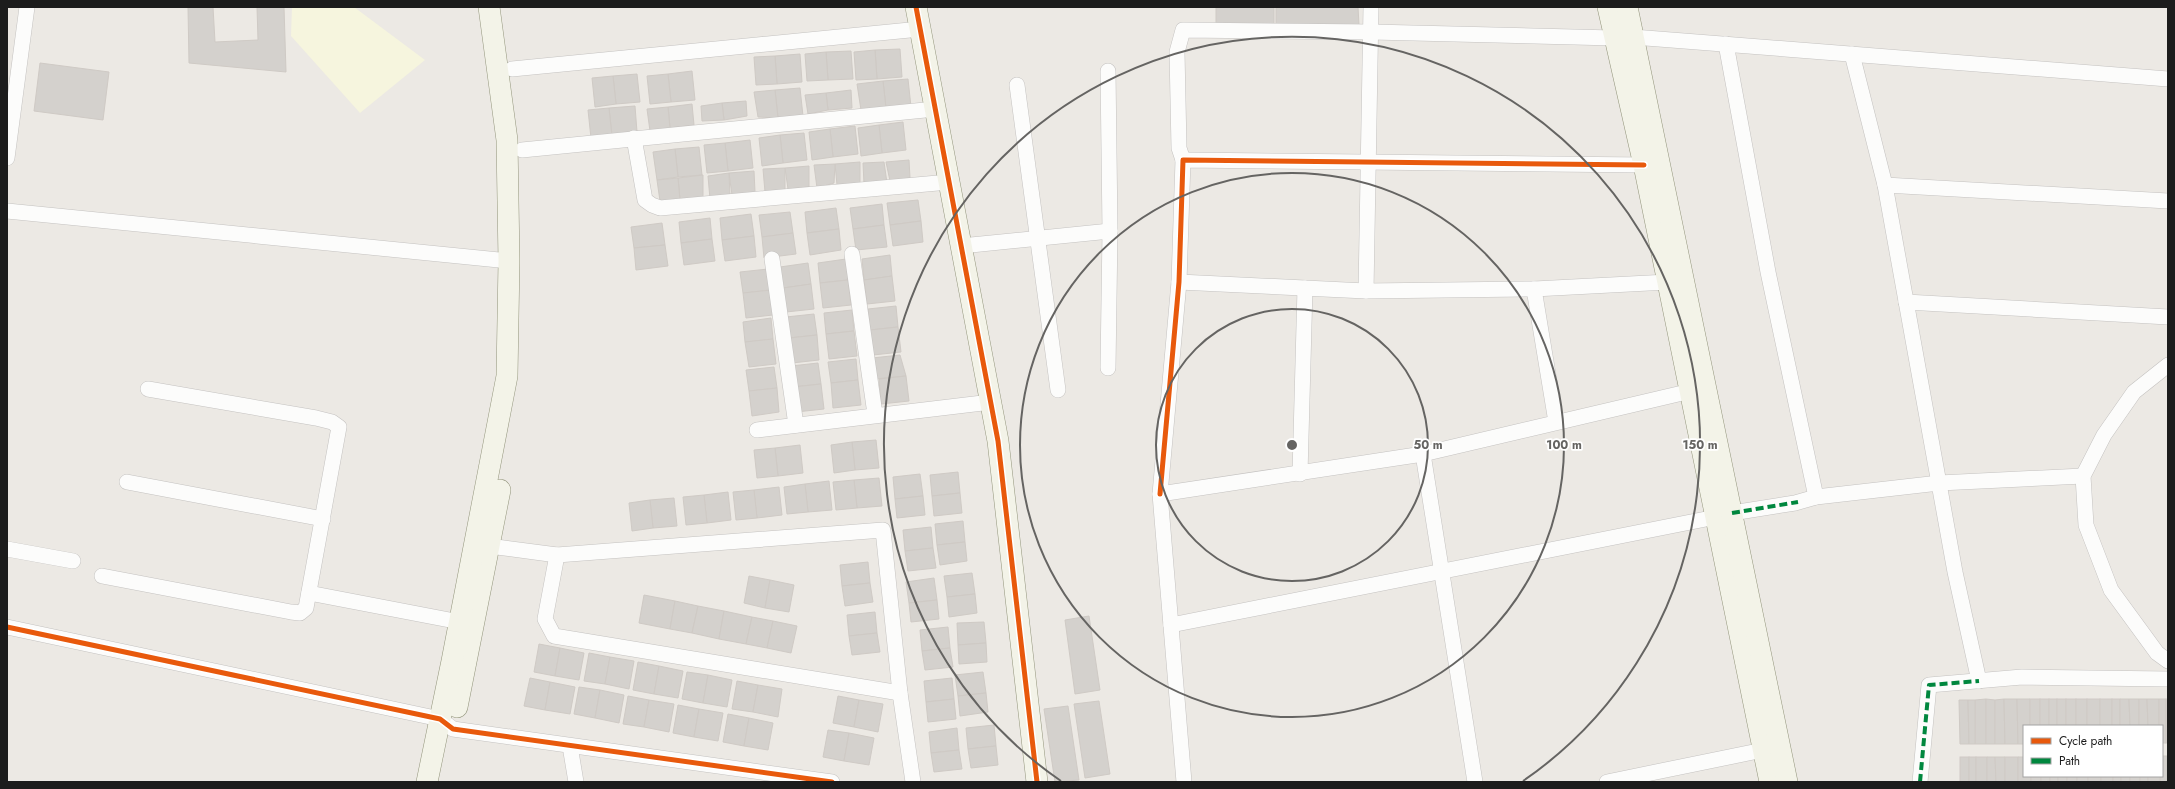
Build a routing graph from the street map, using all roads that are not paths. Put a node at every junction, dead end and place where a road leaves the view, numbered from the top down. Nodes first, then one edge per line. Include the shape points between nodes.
1 (28, 7) edge
2 (489, 7) edge
3 (504, 7) edge
4 (916, 7) edge
5 (1371, 7) edge
6 (1608, 7) edge
7 (1627, 7) edge
8 (920, 30) junction
9 (1372, 32) junction
10 (1624, 37) junction
11 (1726, 44) junction
12 (1852, 54) junction
13 (512, 69) junction
14 (1108, 71) dead end
15 (2168, 79) edge
16 (1017, 85) dead end
17 (935, 109) junction
18 (634, 138) junction
19 (522, 150) junction
20 (7, 158) edge
21 (1184, 160) junction
22 (1369, 162) junction
23 (1644, 165) junction
24 (949, 182) junction
25 (1885, 185) junction
26 (2168, 201) edge
27 (7, 211) edge
28 (1110, 231) junction
29 (1038, 238) junction
30 (961, 246) junction
31 (852, 254) dead end
32 (772, 259) dead end
33 (509, 261) junction
34 (1179, 282) junction
35 (1668, 282) junction
36 (1305, 288) junction
37 (1534, 290) junction
38 (1366, 291) junction
39 (1906, 302) junction
40 (2168, 317) edge
41 (2168, 365) edge
42 (1108, 368) dead end
43 (148, 389) dead end
44 (1058, 390) dead end
45 (1690, 391) junction
46 (990, 402) junction
47 (875, 414) junction
48 (1556, 422) junction
49 (796, 425) junction
50 (757, 430) dead end
51 (1423, 454) junction
52 (1300, 474) junction
53 (2083, 476) junction
54 (127, 482) dead end
55 (1939, 483) junction
56 (1160, 494) junction
57 (1816, 497) junction
58 (1724, 515) junction
59 (323, 519) junction
60 (489, 546) junction
61 (7, 549) edge
62 (557, 555) junction
63 (73, 562) dead end
64 (1441, 571) junction
65 (102, 576) dead end
66 (309, 593) junction
67 (460, 622) junction
68 (1171, 625) junction
69 (7, 627) edge
70 (2168, 661) edge
71 (2168, 679) edge
72 (1979, 681) junction
73 (900, 693) junction
74 (446, 724) junction
75 (570, 746) junction
76 (1763, 750) junction
77 (426, 782) edge
78 (441, 782) edge
79 (576, 782) edge
80 (832, 782) edge
81 (913, 782) edge
82 (1037, 782) edge
83 (1184, 782) edge
84 (1475, 782) edge
85 (1607, 782) edge
86 (1770, 782) edge
87 (1787, 782) edge
88 (1920, 782) edge

1 - 20 street
2 - 33 street via 507,140
3 - 13 street
4 - 8 street
5 - 9 street
6 - 10 street
7 - 10 street
8 - 13 street
8 - 17 street
9 - 10 street
9 - 21 street via 1183,30 1177,52 1179,148
9 - 22 street
10 - 11 street
10 - 23 street
10 - 58 street
11 - 12 street
11 - 57 street via 1768,272
12 - 15 street
12 - 25 street
13 - 19 street
14 - 28 street
16 - 29 street
17 - 18 street
17 - 24 street
18 - 19 street
18 - 24 street via 646,200 660,208
19 - 60 street via 522,378
21 - 22 street
21 - 34 street
22 - 23 street
22 - 38 street
23 - 35 street
24 - 30 street
25 - 26 street
25 - 39 street
27 - 33 street
28 - 29 street
28 - 42 street
29 - 30 street
29 - 44 street
30 - 46 street
31 - 47 street
32 - 49 street
33 - 67 street via 507,376
34 - 36 street
34 - 56 street
35 - 37 street
35 - 45 street
36 - 38 street
36 - 52 street
37 - 38 street
37 - 48 street
39 - 40 street
39 - 55 street
41 - 53 street via 2134,392 2104,435
43 - 59 street via 316,418 332,422 339,427
45 - 48 street
45 - 58 street
46 - 47 street
46 - 82 street via 998,441
47 - 49 street
48 - 51 street
49 - 50 street
51 - 52 street
51 - 64 street
52 - 56 street
53 - 55 street
53 - 70 street via 2086,525 2111,590 2158,653
54 - 59 street
55 - 57 street
55 - 72 street
56 - 68 street
57 - 58 street
58 - 64 street
58 - 76 street
58 - 87 street
59 - 66 street
60 - 62 street
60 - 74 street
61 - 63 street
62 - 73 street via 545,619 554,636
62 - 73 street via 883,530
64 - 68 street
64 - 84 street
65 - 66 street via 300,613 306,608
66 - 67 street
67 - 74 street
68 - 83 street
69 - 74 street
71 - 72 street via 2022,677
72 - 88 street via 1929,685
73 - 81 street
74 - 75 street
74 - 77 street
74 - 78 street
75 - 79 street
75 - 80 street
76 - 85 street
76 - 86 street

